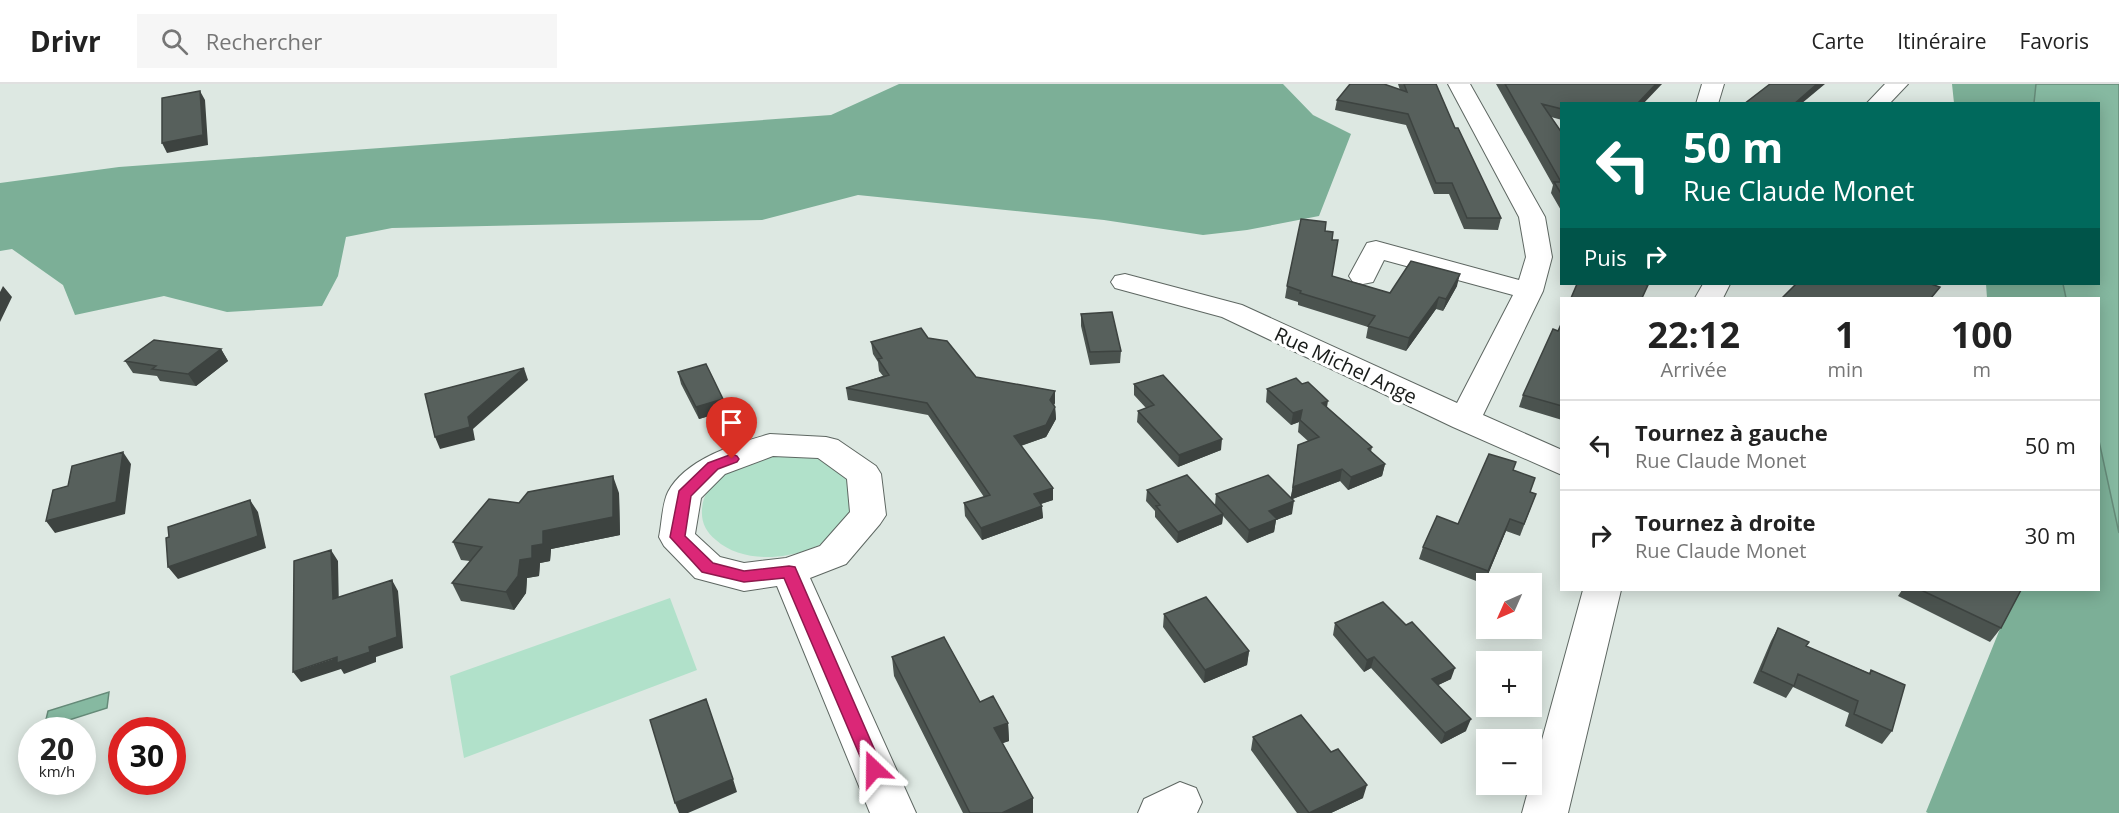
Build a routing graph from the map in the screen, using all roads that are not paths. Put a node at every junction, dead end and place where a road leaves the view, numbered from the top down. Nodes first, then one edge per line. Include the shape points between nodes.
1 (1459, 84) edge
2 (1713, 84) edge
3 (1898, 84) edge
4 (1708, 102) edge
5 (1878, 102) edge
6 (1363, 276) dead end
7 (1125, 282) dead end
8 (1529, 291) junction
9 (1464, 420) junction
10 (1560, 463) edge
11 (789, 571) junction
12 (1602, 591) edge
13 (893, 813) edge
14 (1545, 813) edge

1 - 8 street via 1532,217 1539,257
2 - 4 street
3 - 5 street
6 - 8 street via 1376,249
7 - 9 street, Rue Michel Ange via 1232,311
8 - 9 street
9 - 10 street, Rue Michel Ange
11 - 11 street via 744,577 708,568 677,537 684,494 713,466 770,445 826,448 864,474 868,515 832,555
11 - 13 street
12 - 14 street

